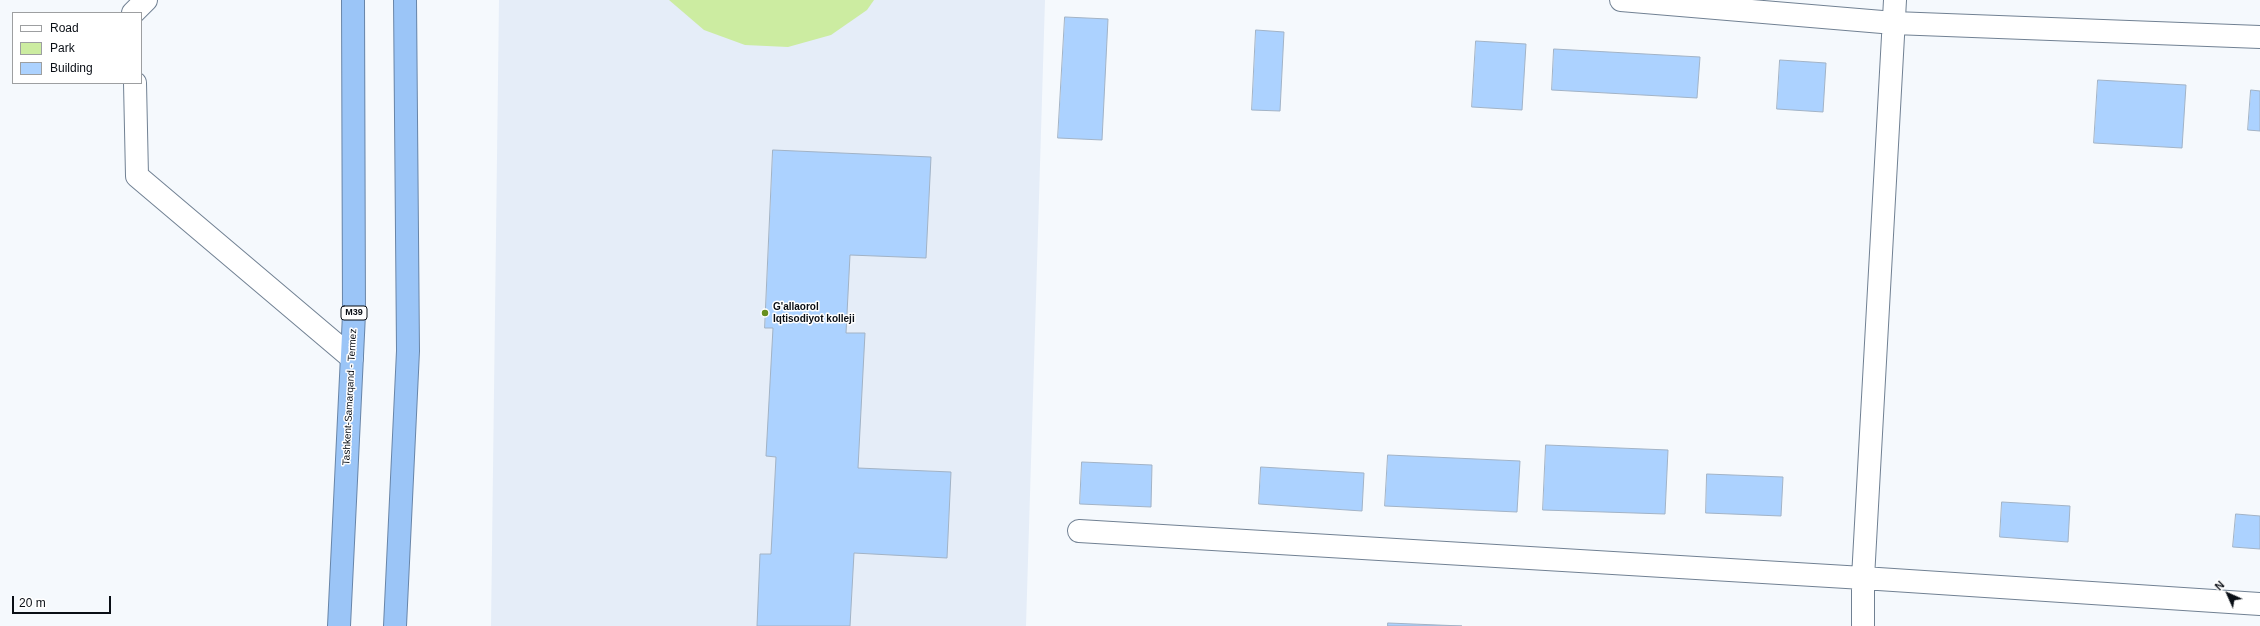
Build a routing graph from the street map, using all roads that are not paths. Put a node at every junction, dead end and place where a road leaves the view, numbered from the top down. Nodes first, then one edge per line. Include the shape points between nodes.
1 (146, 0) edge
2 (353, 0) edge
3 (405, 0) edge
4 (1621, 0) edge
5 (1895, 0) edge
6 (134, 12) edge
7 (1894, 23) junction
8 (2260, 36) edge
9 (135, 84) edge
10 (352, 358) junction
11 (1079, 532) dead end
12 (1863, 578) junction
13 (2260, 604) edge
14 (339, 626) edge
15 (395, 626) edge
16 (1862, 626) edge

1 - 6 street
2 - 10 highway, Tashkent-Samarqand - Termez / M39
3 - 15 highway via 408,351
4 - 7 street
5 - 7 street
7 - 8 street
7 - 12 street
9 - 10 street via 137,176
10 - 14 highway, Tashkent-Samarqand - Termez / M39
11 - 12 street
12 - 13 street
12 - 16 street

